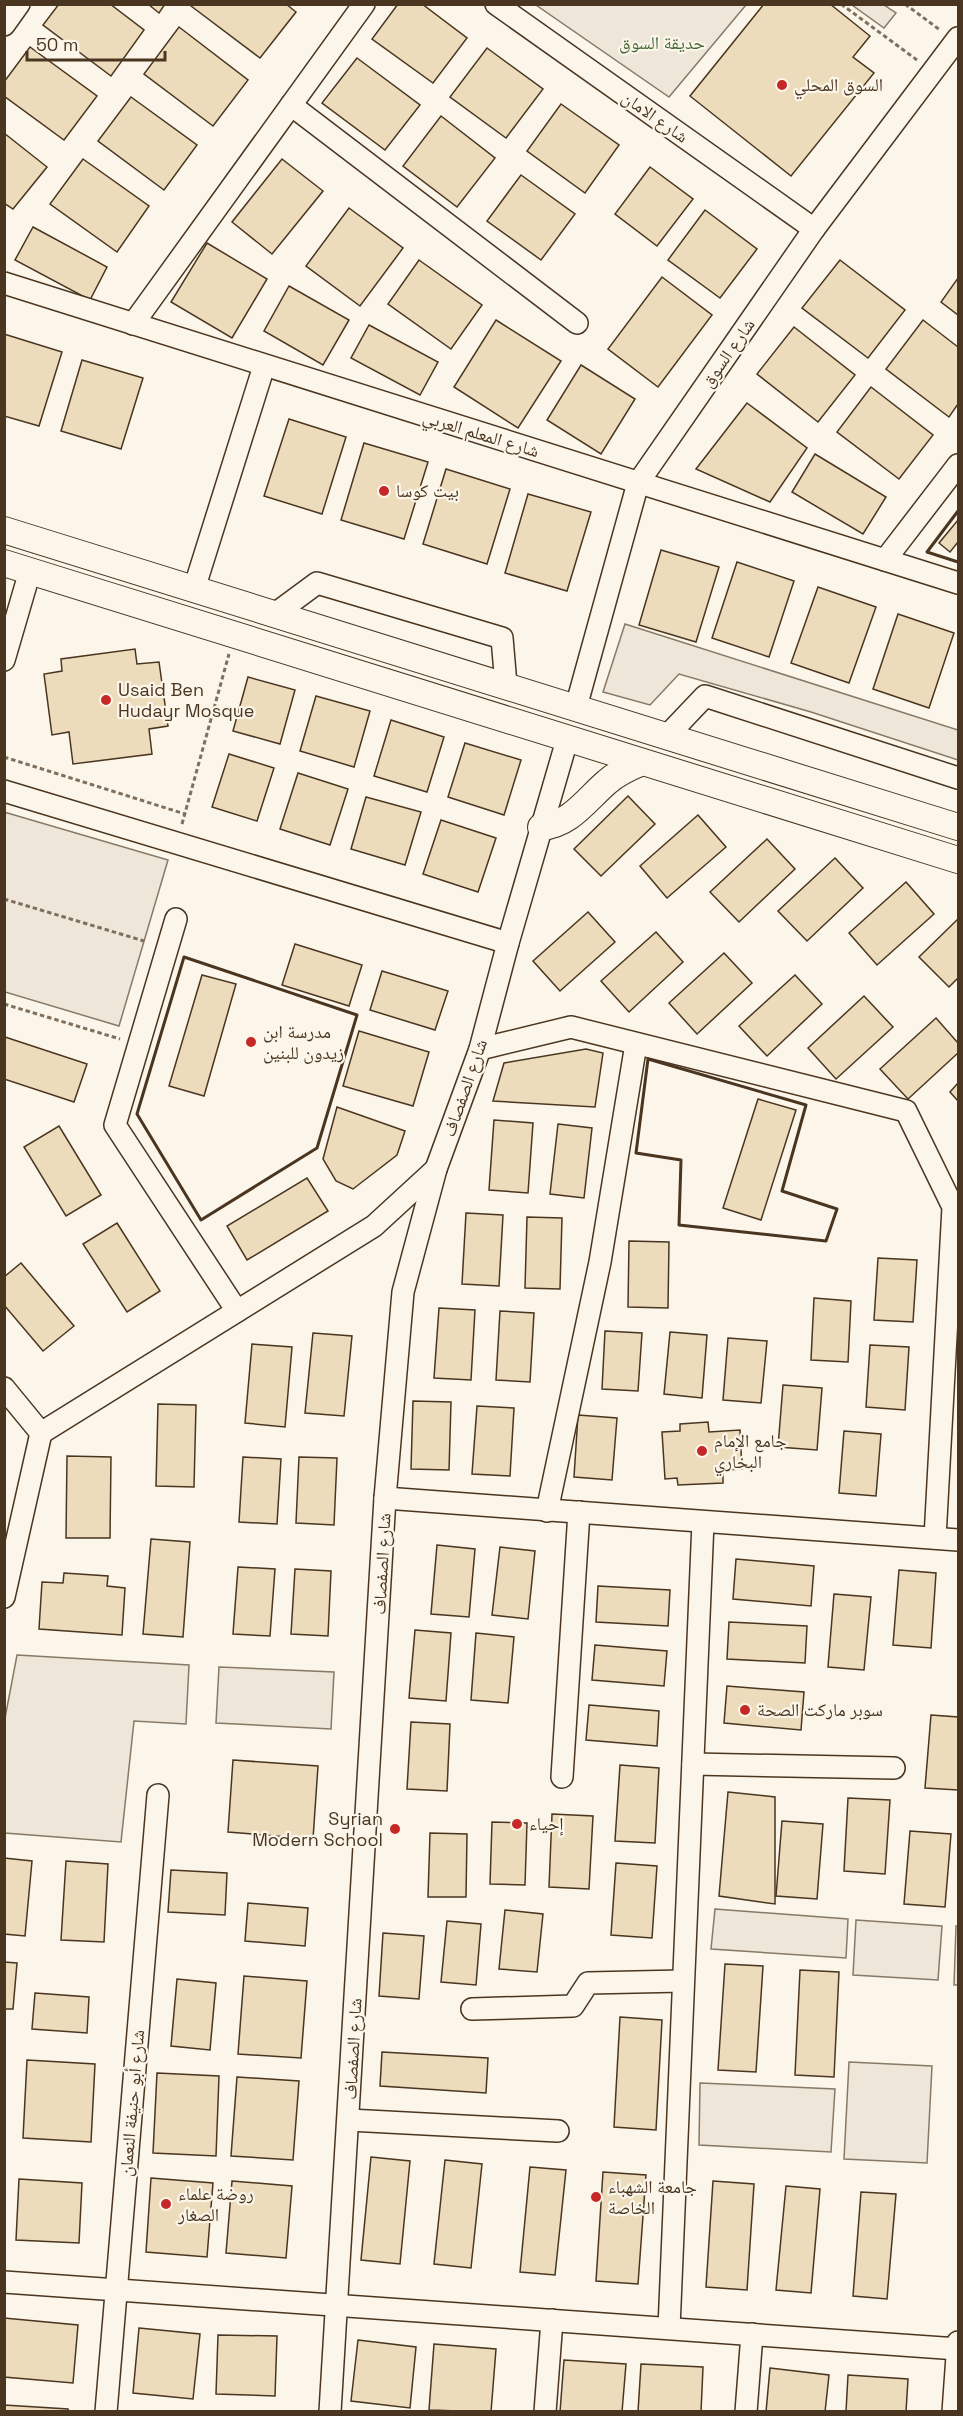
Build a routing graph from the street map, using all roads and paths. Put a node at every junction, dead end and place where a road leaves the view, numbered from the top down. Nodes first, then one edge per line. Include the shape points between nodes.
1 (19, 4) edge
2 (364, 4) edge
3 (496, 4) edge
4 (841, 4) edge
5 (905, 4) edge
6 (4, 25) edge
7 (955, 48) edge
8 (933, 72) junction
9 (291, 105) junction
10 (814, 229) junction
11 (4, 283) edge
12 (577, 323) dead end
13 (133, 324) junction
14 (264, 366) junction
15 (958, 465) edge
16 (638, 483) junction
17 (4, 530) edge
18 (885, 560) junction
19 (4, 563) edge
20 (30, 571) junction
21 (958, 583) edge
22 (194, 589) junction
23 (275, 614) junction
24 (235, 635) junction
25 (4, 660) edge
26 (506, 686) junction
27 (576, 707) junction
28 (667, 736) junction
29 (567, 740) junction
30 (4, 757) edge
31 (640, 763) junction
32 (958, 778) edge
33 (4, 791) edge
34 (185, 814) junction
35 (541, 827) junction
36 (958, 827) edge
37 (177, 843) junction
38 (958, 860) edge
39 (4, 899) edge
40 (176, 919) dead end
41 (144, 941) dead end
42 (508, 943) junction
43 (4, 1004) edge
44 (636, 1044) junction
45 (138, 1045) junction
46 (480, 1049) junction
47 (436, 1169) junction
48 (237, 1311) junction
49 (4, 1388) edge
50 (41, 1433) junction
51 (385, 1498) junction
52 (548, 1511) junction
53 (579, 1512) junction
54 (703, 1522) junction
55 (935, 1538) junction
56 (958, 1540) edge
57 (4, 1597) edge
58 (693, 1764) junction
59 (894, 1768) dead end
60 (562, 1777) dead end
61 (158, 1795) dead end
62 (683, 1981) junction
63 (472, 2009) dead end
64 (349, 2120) junction
65 (558, 2131) dead end
66 (4, 2282) edge
67 (116, 2289) junction
68 (338, 2305) junction
69 (552, 2320) junction
70 (669, 2328) junction
71 (753, 2334) junction
72 (958, 2342) edge
73 (958, 2349) edge
74 (106, 2412) edge
75 (330, 2412) edge
76 (545, 2412) edge
77 (746, 2412) edge
78 (953, 2412) edge

1 - 6 street
2 - 9 street
3 - 10 street, شارع الامان
4 - 8 path
5 - 7 path
7 - 8 street, شارع السوق
8 - 10 street, شارع السوق
9 - 12 street
9 - 13 street
10 - 16 street, شارع السوق
11 - 13 street, شارع المعلم العربي
13 - 14 street, شارع المعلم العربي
14 - 16 street, شارع المعلم العربي
14 - 22 street
15 - 18 street
16 - 18 street, شارع المعلم العربي
16 - 27 street, شارع السوق
17 - 22 main road
18 - 21 street, شارع المعلم العربي
19 - 20 main road
20 - 24 main road
20 - 25 street
22 - 23 main road
23 - 26 main road
23 - 26 street via 317,583 502,638
24 - 29 main road
24 - 34 path
26 - 27 main road
27 - 28 main road
28 - 32 street via 705,696
28 - 36 main road
29 - 31 main road
29 - 35 street, شارع الصفصاف
30 - 34 path
31 - 35 main road via 608,781 566,820
31 - 38 main road
33 - 37 street
34 - 37 path
35 - 42 street, شارع الصفصاف
37 - 42 street
39 - 41 path
40 - 45 street
42 - 46 street, شارع الصفصاف
43 - 45 path
44 - 46 street via 571,1027
44 - 52 street via 600,1262
44 - 55 street via 906,1111 953,1207
45 - 48 street via 115,1125
46 - 47 street, شارع الصفصاف
47 - 48 street via 374,1226
47 - 51 street, شارع الصفصاف via 403,1292
48 - 50 street
49 - 50 street
50 - 57 street
51 - 52 street
51 - 64 street, شارع الصفصاف
52 - 53 street
53 - 54 street
53 - 60 street
54 - 55 street
54 - 58 street
55 - 56 street
58 - 59 street
58 - 62 street
61 - 67 street, شارع أبو حنيفة النعمان
62 - 63 street via 588,1983 573,2006
62 - 70 street
64 - 65 street
64 - 68 street, شارع الصفصاف
66 - 67 street
67 - 68 street
67 - 74 street, شارع أبو حنيفة النعمان
68 - 69 street
68 - 75 street, شارع الصفصاف
69 - 70 street
69 - 76 street
70 - 71 street
71 - 73 street
71 - 77 street
72 - 73 street
73 - 78 street

